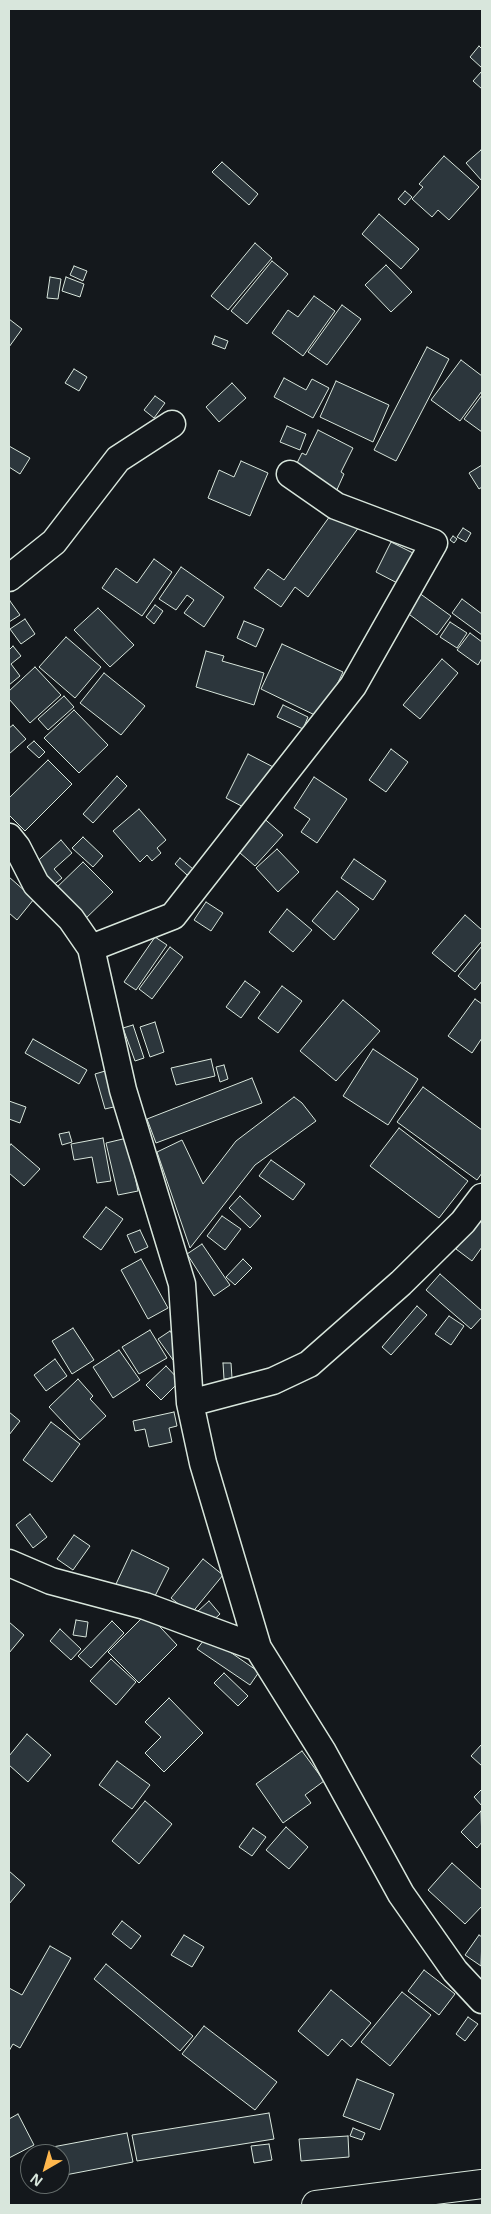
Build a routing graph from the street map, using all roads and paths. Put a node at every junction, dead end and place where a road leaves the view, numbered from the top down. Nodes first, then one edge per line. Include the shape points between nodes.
1 (172, 424) dead end
2 (290, 474) dead end
3 (9, 578) edge
4 (9, 837) edge
5 (91, 948) junction
6 (482, 1197) edge
7 (190, 1403) junction
8 (9, 1562) edge
9 (258, 1648) junction
10 (482, 2000) edge
11 (482, 2184) edge
12 (316, 2205) edge

1 - 3 street via 118,459 54,542
2 - 5 street via 336,506 434,542 353,686 173,916
4 - 5 street via 36,884 71,919
5 - 7 street via 123,1090 182,1284
6 - 7 street via 463,1222 401,1283 309,1364 273,1381
7 - 9 street via 203,1463
8 - 9 street via 51,1581 145,1606
9 - 10 street via 323,1752 401,1894 455,1971
11 - 12 highway

